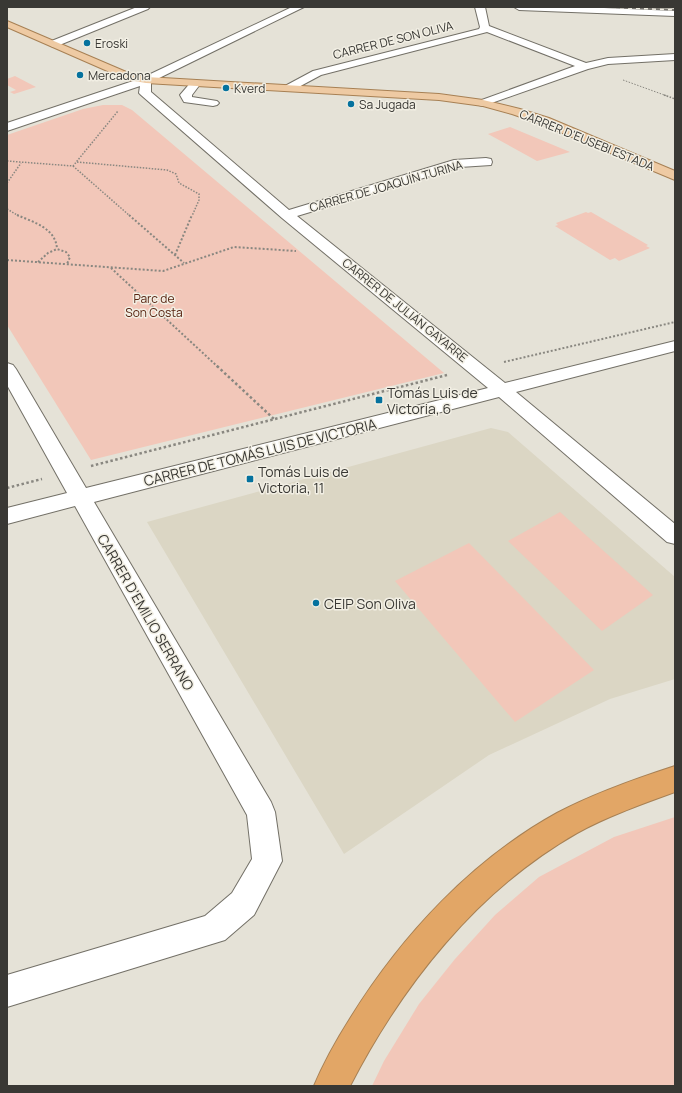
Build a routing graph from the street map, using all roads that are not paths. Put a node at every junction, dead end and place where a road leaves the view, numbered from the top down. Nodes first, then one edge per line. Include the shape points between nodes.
1 (145, 7) edge
2 (299, 7) edge
3 (480, 7) edge
4 (519, 7) edge
5 (666, 7) edge
6 (675, 7) edge
7 (675, 13) edge
8 (9, 26) edge
9 (485, 28) junction
10 (53, 44) junction
11 (675, 57) edge
12 (639, 58) junction
13 (585, 66) junction
14 (675, 66) edge
15 (146, 80) junction
16 (196, 83) junction
17 (289, 88) junction
18 (213, 103) dead end
19 (483, 103) junction
20 (7, 127) edge
21 (486, 162) dead end
22 (675, 176) edge
23 (288, 215) junction
24 (675, 346) edge
25 (7, 369) edge
26 (501, 390) junction
27 (80, 498) junction
28 (7, 516) edge
29 (675, 536) edge
30 (675, 779) edge
31 (7, 991) edge
32 (331, 1086) edge

1 - 10 street
2 - 15 street
3 - 9 street
4 - 7 street
5 - 6 street
8 - 10 main road, CARRER D'EUSEBI ESTADA
9 - 13 street
9 - 17 street, CARRER DE SON OLIVA via 482,31 316,72
10 - 15 main road, CARRER D'EUSEBI ESTADA via 128,77
11 - 12 street
12 - 13 street
12 - 14 street
13 - 19 street
15 - 16 main road, CARRER D'EUSEBI ESTADA
15 - 20 street
15 - 23 street, CARRER DE JULIÁN GAYARRE via 145,93
16 - 17 main road, CARRER D'EUSEBI ESTADA
16 - 18 street via 186,95 188,100
17 - 19 main road, CARRER D'EUSEBI ESTADA via 439,97
19 - 22 main road, CARRER D'EUSEBI ESTADA via 545,121
21 - 23 street, CARRER DE JOAQUÍN TURINA via 459,163
23 - 26 street, CARRER DE JULIÁN GAYARRE
24 - 26 street, CARRER DE TOMÁS LUIS DE VICTORIA
25 - 27 street, CARRER D'EMILIO SERRANO
26 - 27 street, CARRER DE TOMÁS LUIS DE VICTORIA
26 - 29 street, CARRER DE JULIÁN GAYARRE
27 - 28 street, CARRER DE TOMÁS LUIS DE VICTORIA
27 - 31 street, CARRER D'EMILIO SERRANO via 262,812 267,861 243,904 214,929
30 - 32 highway via 625,796 566,824 508,862 453,911 400,973 348,1051

